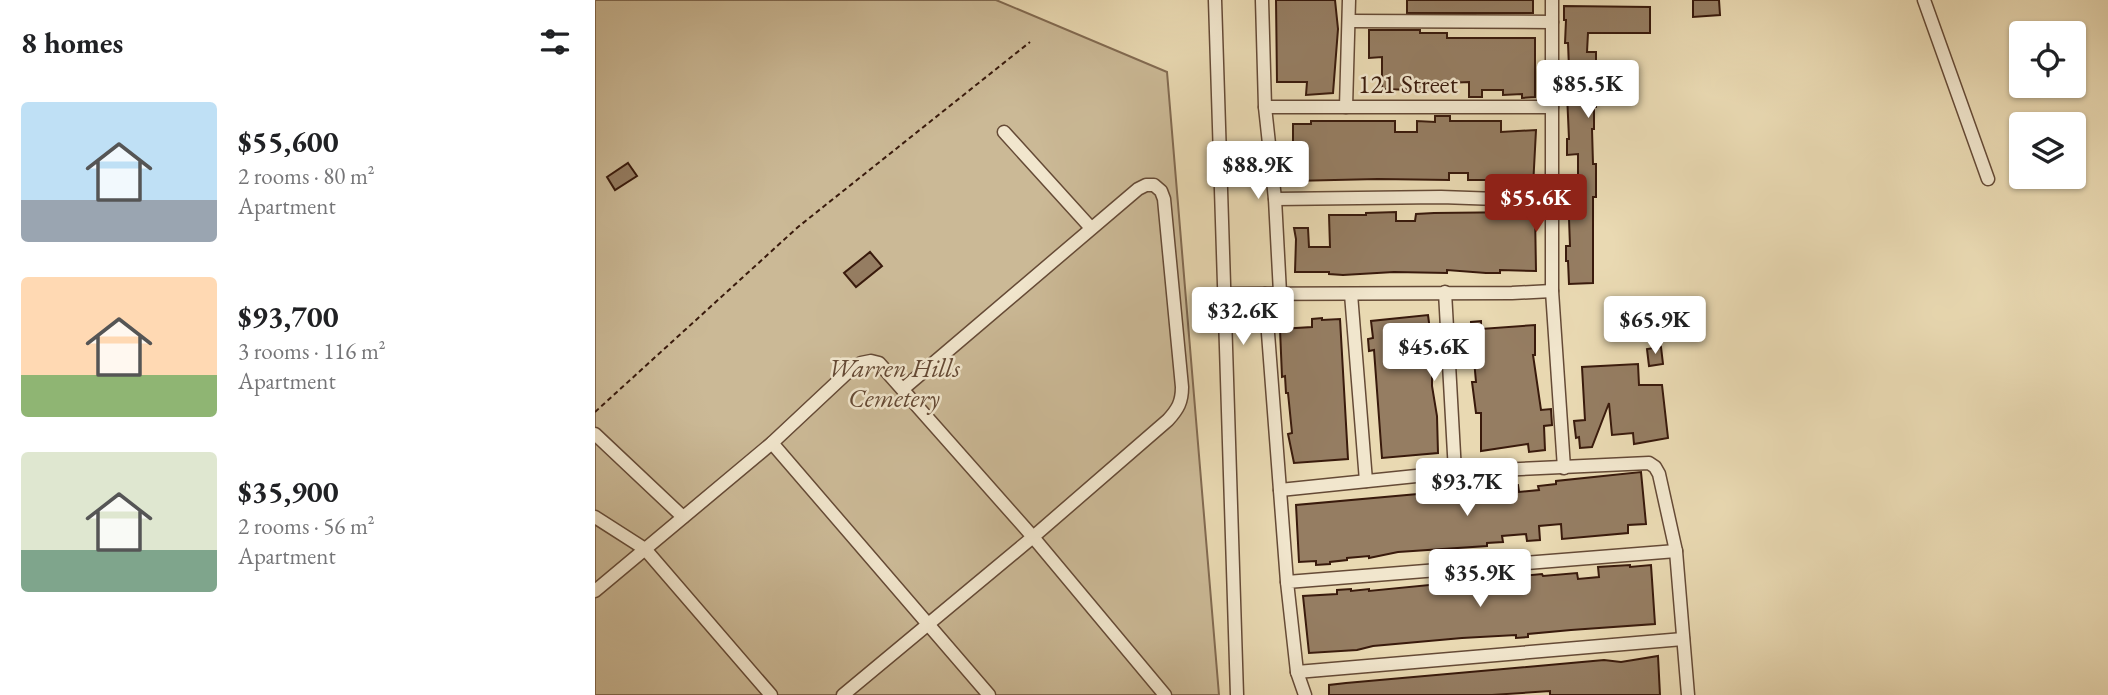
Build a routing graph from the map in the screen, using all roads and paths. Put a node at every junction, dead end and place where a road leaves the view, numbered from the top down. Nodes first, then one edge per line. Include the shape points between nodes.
1 (1216, 0) edge
2 (1262, 0) edge
3 (1349, 0) edge
4 (1552, 0) edge
5 (1924, 0) edge
6 (1350, 21) junction
7 (1552, 22) junction
8 (1030, 42) dead end
9 (1265, 107) junction
10 (1346, 107) junction
11 (1552, 107) junction
12 (1004, 132) dead end
13 (1988, 179) dead end
14 (1275, 199) junction
15 (1553, 201) junction
16 (1091, 228) junction
17 (1552, 291) junction
18 (1445, 292) junction
19 (1280, 293) junction
20 (1225, 294) junction
21 (1265, 294) junction
22 (1351, 294) junction
23 (904, 389) junction
24 (595, 412) edge
25 (595, 434) edge
26 (772, 443) junction
27 (1564, 468) junction
28 (1455, 472) junction
29 (1366, 481) junction
30 (1280, 491) junction
31 (595, 517) edge
32 (683, 517) junction
33 (1033, 537) junction
34 (645, 549) junction
35 (1676, 551) junction
36 (1287, 582) junction
37 (595, 591) edge
38 (926, 624) junction
39 (1683, 639) junction
40 (1297, 672) junction
41 (771, 695) edge
42 (843, 695) edge
43 (989, 695) edge
44 (1165, 695) edge
45 (1237, 695) edge
46 (1305, 695) edge
47 (1688, 695) edge

1 - 20 street
2 - 9 street
3 - 6 street
4 - 7 street
5 - 13 street
6 - 7 street
6 - 10 street
7 - 11 street
8 - 24 path via 798,227
9 - 10 street, 121 Street
9 - 14 street
10 - 11 street, 121 Street
11 - 15 street
12 - 16 street
14 - 15 street
14 - 19 street
15 - 17 street
16 - 23 street
16 - 33 street via 1138,189 1154,185 1160,191 1182,400 1168,420
17 - 18 street
17 - 27 street
18 - 22 street
18 - 28 street
19 - 21 street
19 - 22 street
20 - 21 street
20 - 45 street
21 - 30 street
22 - 29 street
23 - 26 street via 879,363 861,363
23 - 33 street
25 - 32 street
26 - 32 street
26 - 38 street
27 - 28 street
27 - 35 street via 1649,463 1655,467
28 - 29 street
29 - 30 street
30 - 36 street
31 - 34 street
32 - 34 street
33 - 38 street
33 - 44 street
34 - 37 street
34 - 41 street
35 - 36 street
35 - 39 street
36 - 40 street
38 - 42 street
38 - 43 street
39 - 40 street
39 - 47 street
40 - 46 street

